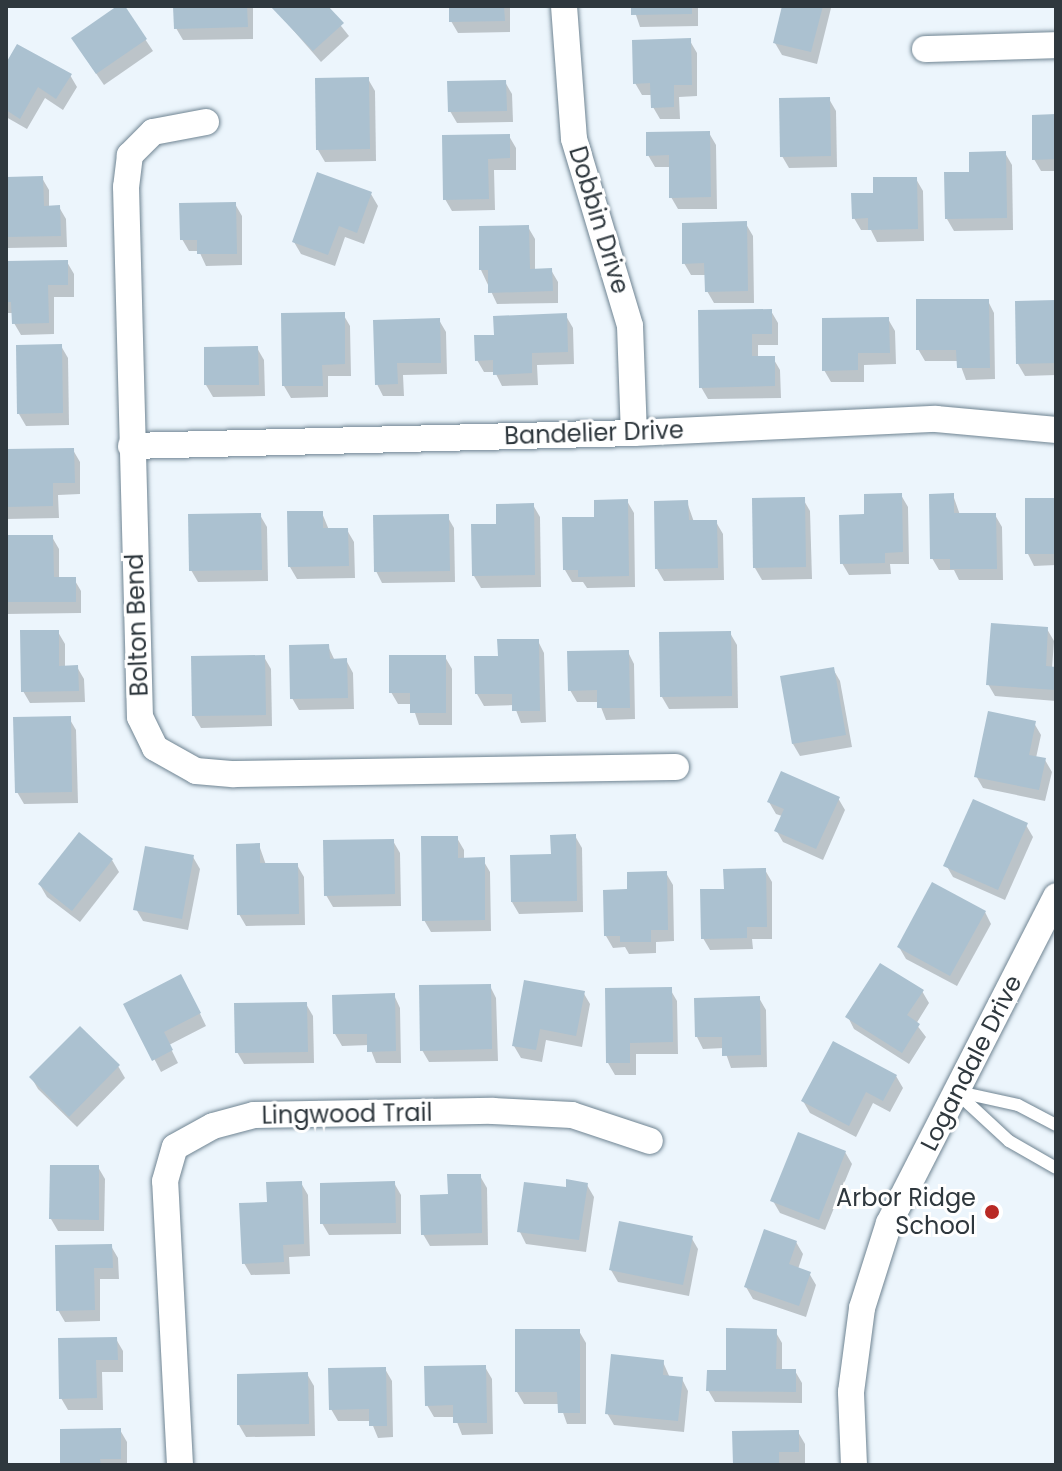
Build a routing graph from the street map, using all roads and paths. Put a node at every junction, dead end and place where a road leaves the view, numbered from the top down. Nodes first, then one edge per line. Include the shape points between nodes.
1 (564, 6) edge
2 (1056, 45) edge
3 (925, 49) dead end
4 (206, 122) dead end
5 (1056, 430) edge
6 (634, 433) junction
7 (131, 446) junction
8 (676, 767) dead end
9 (1056, 896) edge
10 (956, 1092) junction
11 (1056, 1125) edge
12 (650, 1141) dead end
13 (1056, 1168) edge
14 (180, 1465) edge
15 (854, 1465) edge

1 - 6 street, Dobbin Drive via 574,139 630,326
2 - 3 street
4 - 7 street, Bolton Bend via 153,132 130,155 126,187
5 - 6 street, Bandelier Drive via 936,419
6 - 7 street, Bandelier Drive
7 - 8 street, Bolton Bend via 140,717 155,748 196,771 234,774
9 - 10 street, Logandale Drive
10 - 11 lane via 1018,1105
10 - 13 lane via 1009,1141
10 - 15 street, Logandale Drive via 889,1223 862,1308 851,1392
12 - 14 street, Lingwood Trail via 572,1115 461,1111 254,1115 213,1126 175,1147 165,1181

